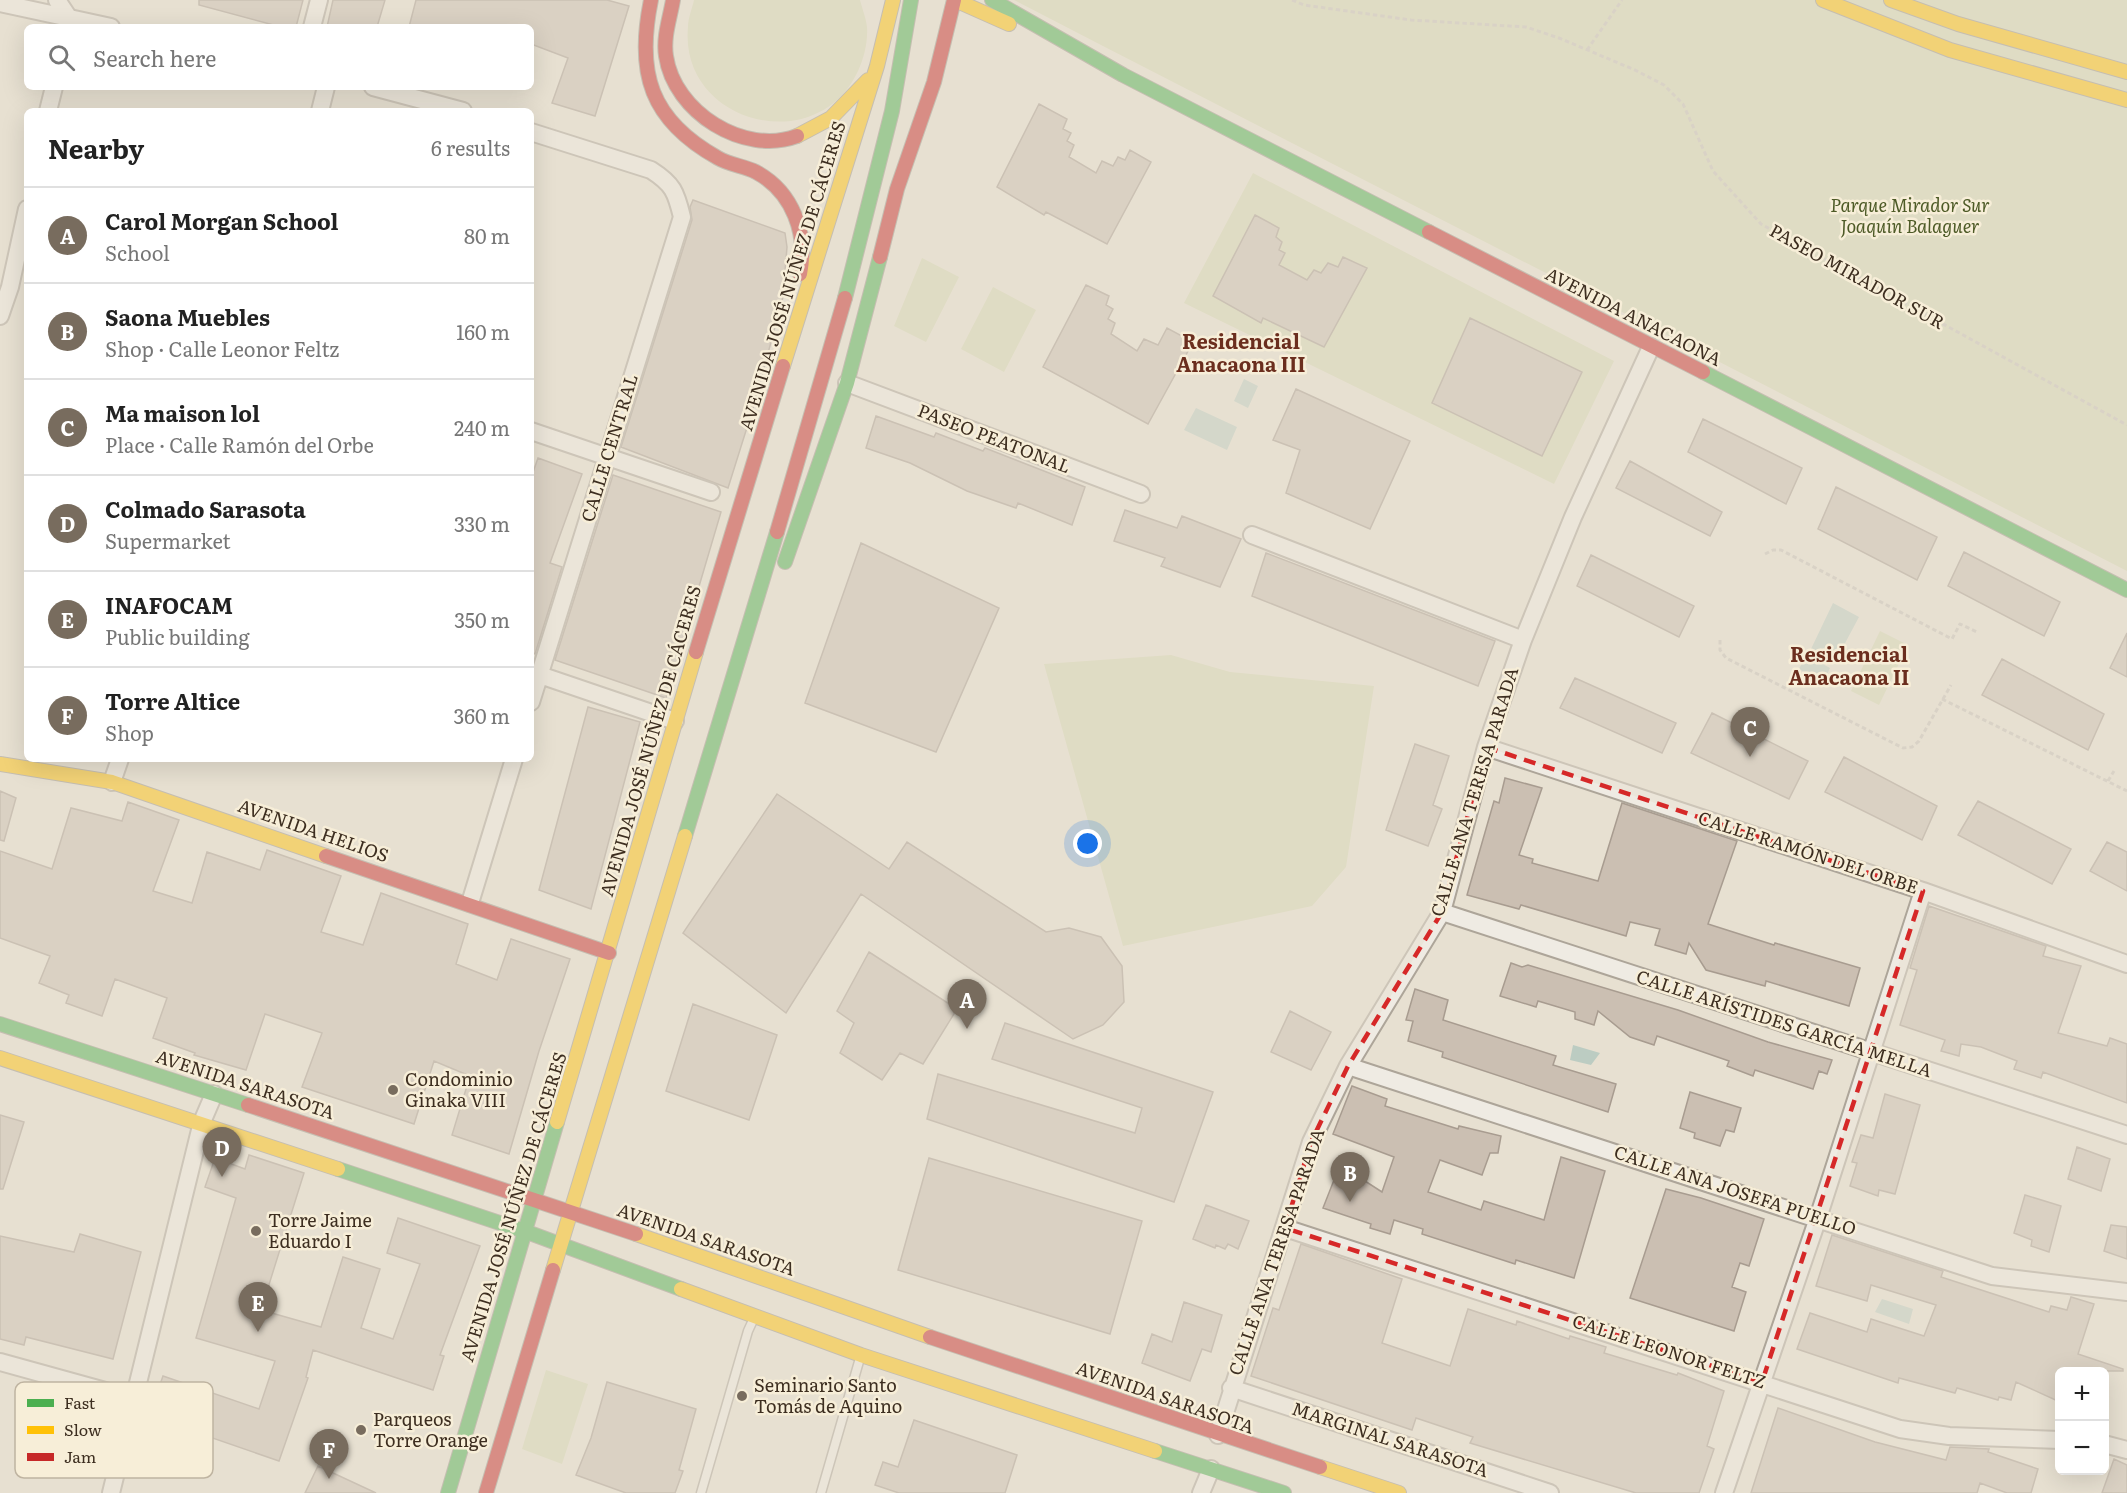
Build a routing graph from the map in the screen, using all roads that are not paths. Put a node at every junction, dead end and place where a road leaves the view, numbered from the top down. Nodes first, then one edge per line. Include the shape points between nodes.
1 (57, 0) edge
2 (319, 0) edge
3 (651, 0) edge
4 (673, 0) edge
5 (893, 0) edge
6 (911, 0) edge
7 (955, 0) edge
8 (992, 0) edge
9 (1823, 0) edge
10 (1891, 0) edge
11 (0, 3) edge
12 (68, 23) edge
13 (313, 24) edge
14 (877, 66) junction
15 (2127, 72) edge
16 (1123, 75) junction
17 (53, 90) edge
18 (325, 90) edge
19 (384, 90) edge
20 (2127, 100) edge
21 (49, 108) edge
22 (321, 108) edge
23 (452, 108) edge
24 (534, 133) edge
25 (24, 223) edge
26 (0, 315) edge
27 (1652, 347) junction
28 (847, 383) junction
29 (775, 393) junction
30 (534, 432) edge
31 (607, 456) junction
32 (711, 492) dead end
33 (1141, 494) dead end
34 (1252, 535) dead end
35 (2127, 590) edge
36 (1523, 640) junction
37 (535, 673) edge
38 (727, 685) junction
39 (675, 721) junction
40 (1486, 747) junction
41 (119, 762) edge
42 (513, 762) edge
43 (0, 764) edge
44 (112, 782) junction
45 (1923, 891) junction
46 (470, 903) junction
47 (1442, 912) junction
48 (609, 953) junction
49 (2127, 964) edge
50 (0, 1024) edge
51 (1871, 1053) junction
52 (0, 1058) edge
53 (1348, 1066) junction
54 (214, 1094) junction
55 (202, 1122) junction
56 (2127, 1135) edge
57 (536, 1199) junction
58 (572, 1212) junction
59 (1818, 1218) junction
60 (1285, 1228) junction
61 (527, 1232) junction
62 (562, 1244) junction
63 (2127, 1292) edge
64 (754, 1318) junction
65 (861, 1355) junction
66 (0, 1362) edge
67 (72, 1382) edge
68 (138, 1382) edge
69 (1762, 1382) junction
70 (1231, 1388) junction
71 (1218, 1435) junction
72 (2055, 1440) edge
73 (2109, 1445) edge
74 (2127, 1449) edge
75 (1211, 1469) junction
76 (115, 1478) edge
77 (111, 1493) edge
78 (448, 1493) edge
79 (486, 1493) edge
80 (701, 1493) edge
81 (821, 1493) edge
82 (1201, 1493) edge
83 (1284, 1493) edge
84 (1399, 1493) edge
85 (1550, 1493) edge
86 (1724, 1493) edge

1 - 12 street
2 - 13 street
3 - 29 main road via 645,22 645,58 658,108 676,128 719,158 758,173 774,185 800,225 804,263 783,327
4 - 14 main road via 666,54 678,90 705,117 737,137 769,142 800,136 829,122 854,99
5 - 14 main road, AVENIDA JOSÉ NÚÑEZ DE CÁCERES
6 - 38 main road via 882,149 844,300
7 - 16 main road, AVENIDA ANACAONA
7 - 28 main road via 933,82 897,189
8 - 16 main road, AVENIDA ANACAONA
9 - 20 main road via 1950,50
10 - 15 main road via 1958,24
11 - 12 street
14 - 29 main road, AVENIDA JOSÉ NÚÑEZ DE CÁCERES
16 - 27 main road, AVENIDA ANACAONA
17 - 21 street
18 - 22 street
19 - 23 street
24 - 31 street, CALLE CENTRAL via 651,170 667,180 676,193 682,217
25 - 26 street
27 - 35 main road, AVENIDA ANACAONA
27 - 36 street, CALLE ANA TERESA PARADA via 1573,517
28 - 33 street, PASEO PEATONAL
28 - 38 main road via 777,583
29 - 39 main road, AVENIDA JOSÉ NÚÑEZ DE CÁCERES via 693,678
30 - 31 street
31 - 32 street
31 - 37 street, CALLE CENTRAL
34 - 36 street
36 - 40 street, CALLE ANA TERESA PARADA
37 - 39 street
38 - 58 main road via 671,863
39 - 48 main road, AVENIDA JOSÉ NÚÑEZ DE CÁCERES via 642,853
40 - 45 street, CALLE RAMÓN DEL ORBE
40 - 47 street, CALLE ANA TERESA PARADA
41 - 44 street
42 - 46 street
43 - 44 main road, AVENIDA HELIOS
44 - 46 main road, AVENIDA HELIOS
45 - 49 street, CALLE RAMÓN DEL ORBE
45 - 51 street
46 - 48 main road, AVENIDA HELIOS
47 - 51 street, CALLE ARÍSTIDES GARCÍA MELLA
47 - 53 street, CALLE ANA TERESA PARADA
48 - 57 main road, AVENIDA JOSÉ NÚÑEZ DE CÁCERES
50 - 54 main road, AVENIDA SARASOTA
51 - 56 street, CALLE ARÍSTIDES GARCÍA MELLA
51 - 59 street
52 - 55 main road
53 - 59 street, CALLE ANA JOSEFA PUELLO
53 - 60 street, CALLE ANA TERESA PARADA via 1311,1142
54 - 55 street
54 - 57 main road, AVENIDA SARASOTA
55 - 61 main road
55 - 68 street
57 - 58 main road, AVENIDA SARASOTA
57 - 61 main road, AVENIDA JOSÉ NÚÑEZ DE CÁCERES
58 - 62 main road
58 - 71 main road, AVENIDA SARASOTA
59 - 63 street, CALLE ANA JOSEFA PUELLO via 1992,1276
59 - 69 street
60 - 69 street, CALLE LEONOR FELTZ
60 - 70 street, CALLE ANA TERESA PARADA
61 - 62 main road
61 - 78 main road, AVENIDA JOSÉ NÚÑEZ DE CÁCERES
62 - 64 main road
62 - 79 main road
64 - 65 main road
64 - 80 lane
65 - 75 main road
65 - 81 lane
66 - 67 street
69 - 72 street, CALLE LEONOR FELTZ via 1922,1434
69 - 86 street
70 - 71 street, CALLE ANA TERESA PARADA
70 - 85 street, MARGINAL SARASOTA
71 - 84 main road, AVENIDA SARASOTA
73 - 74 street
75 - 82 street
75 - 83 main road
76 - 77 street

